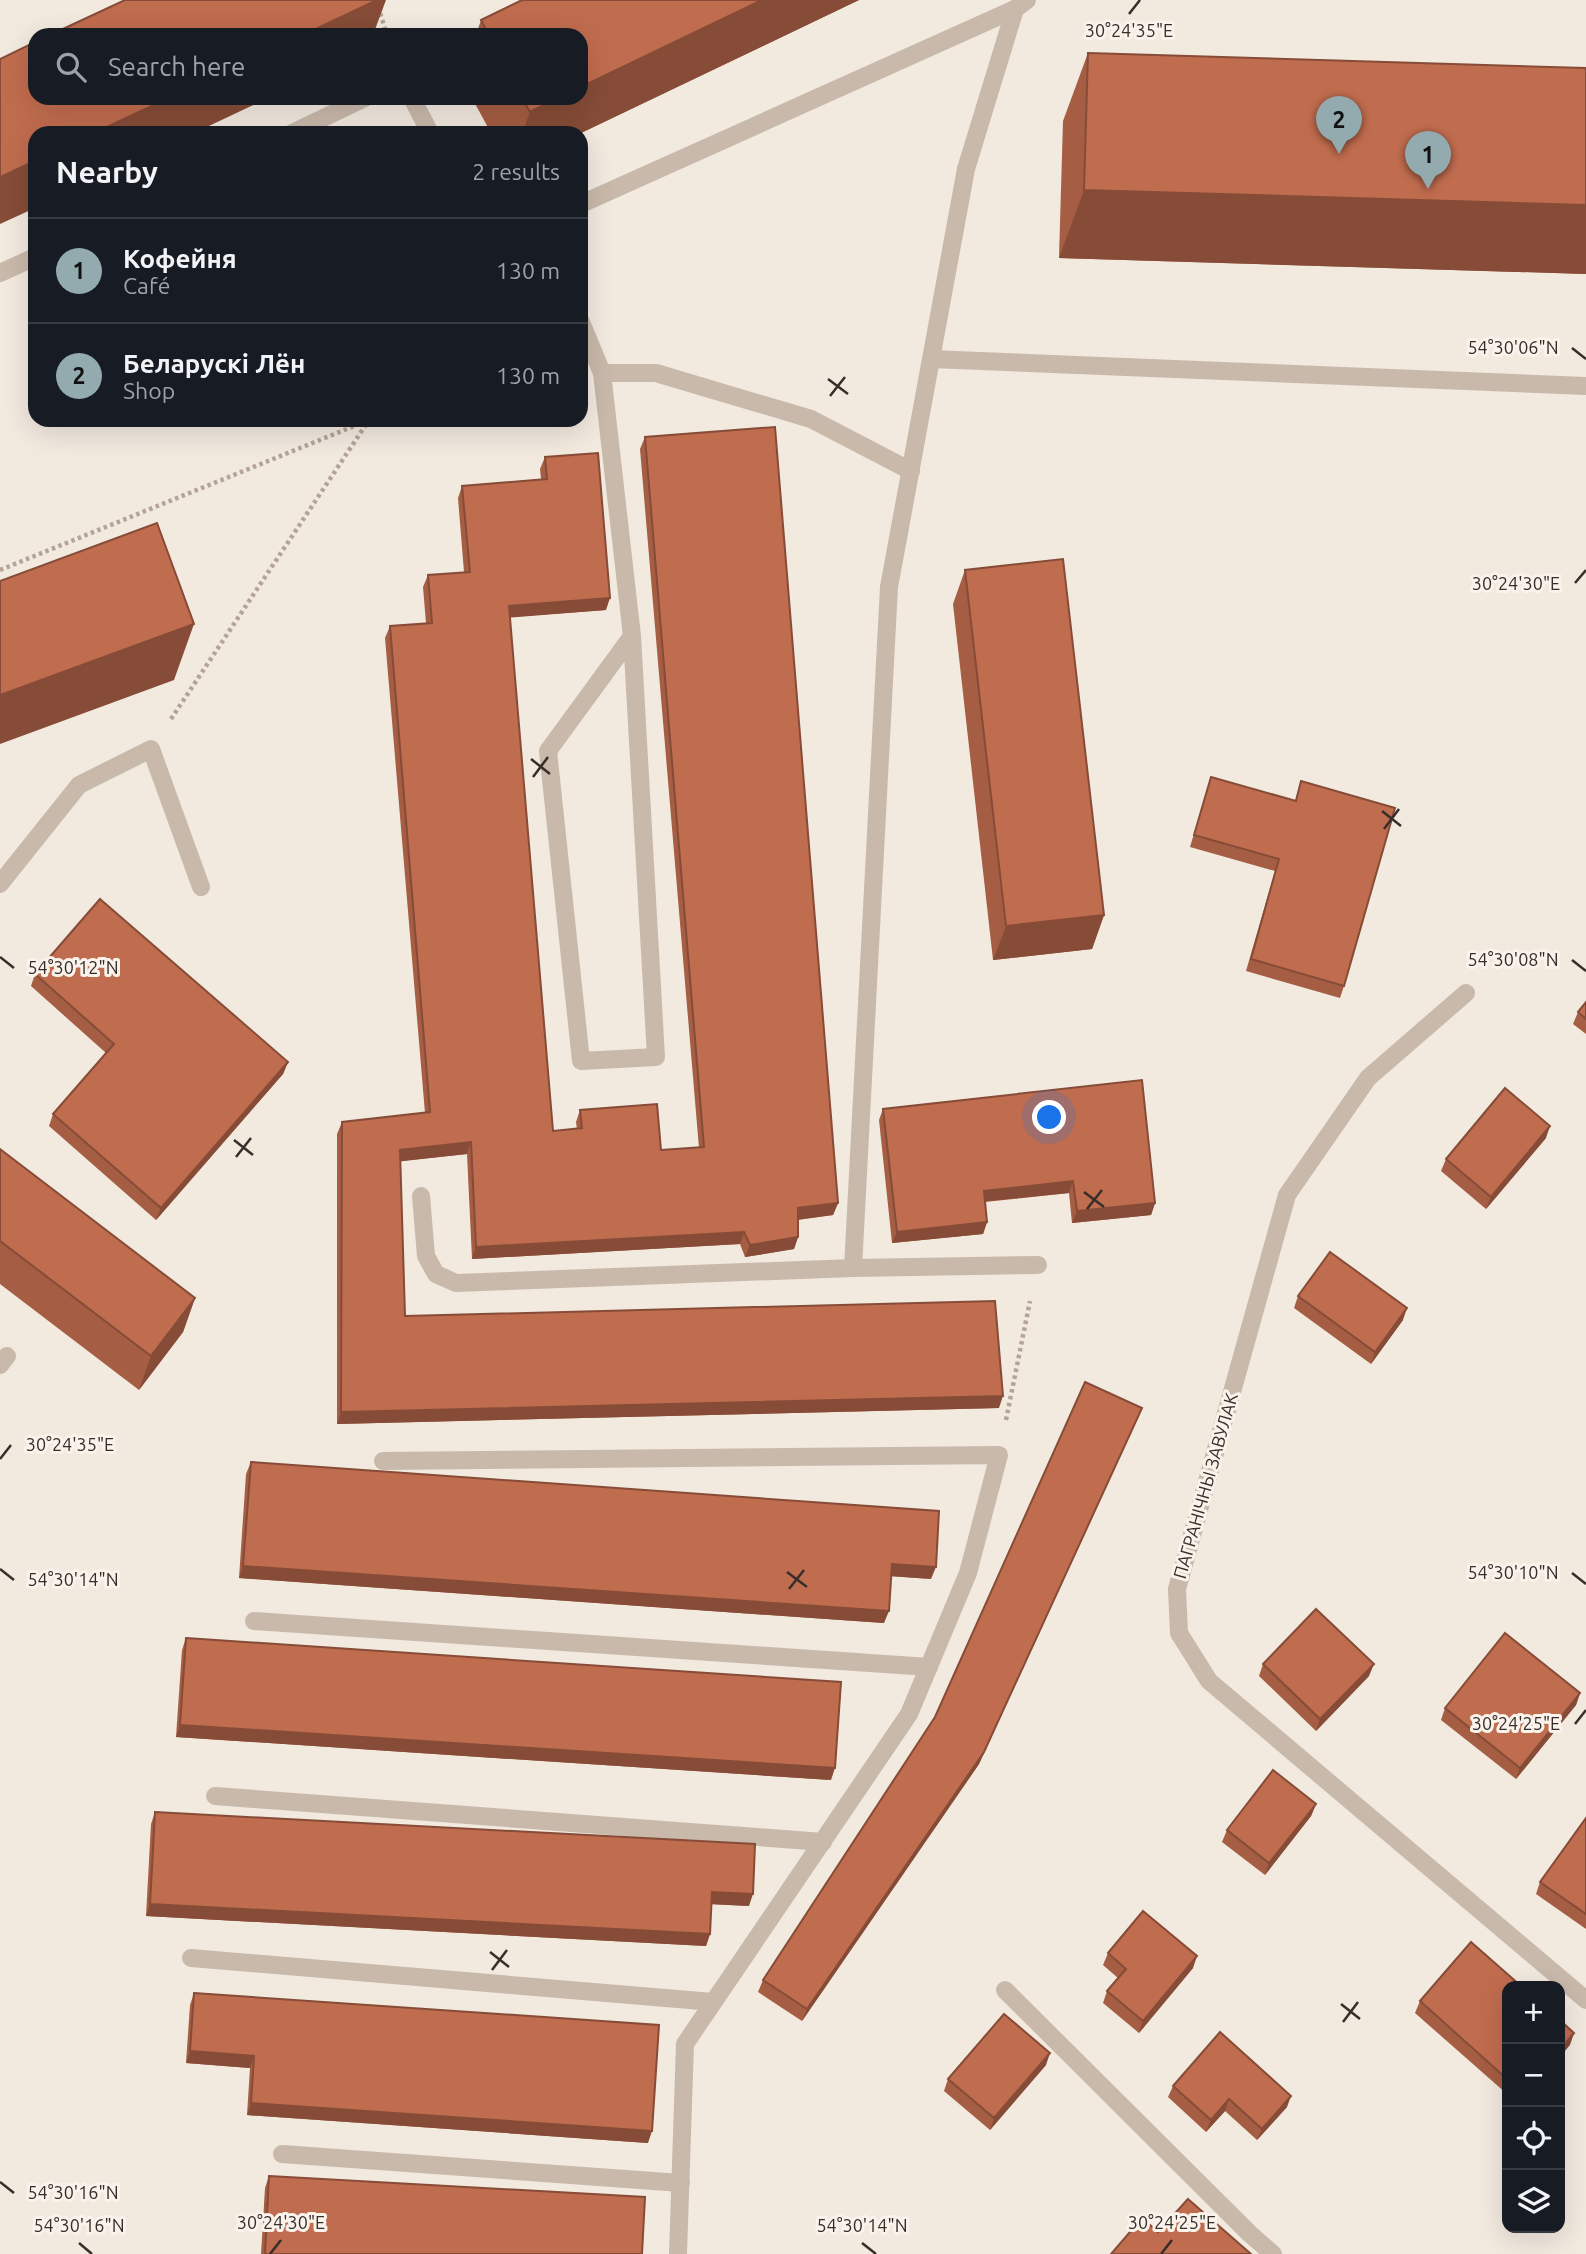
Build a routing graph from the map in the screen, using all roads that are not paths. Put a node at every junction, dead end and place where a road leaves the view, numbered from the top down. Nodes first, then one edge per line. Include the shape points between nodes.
1 (1021, 5) edge
2 (350, 105) edge
3 (416, 105) edge
4 (307, 126) edge
5 (426, 126) edge
6 (588, 201) edge
7 (28, 260) edge
8 (0, 274) edge
9 (588, 340) edge
10 (931, 359) junction
11 (602, 373) junction
12 (1586, 386) edge
13 (911, 471) junction
14 (632, 636) junction
15 (0, 884) edge
16 (201, 887) dead end
17 (1466, 993) dead end
18 (421, 1196) dead end
19 (1038, 1265) road end
20 (853, 1268) junction
21 (383, 1461) dead end
22 (254, 1621) dead end
23 (929, 1667) junction
24 (215, 1796) dead end
25 (823, 1842) junction
26 (191, 1958) dead end
27 (1005, 1990) dead end
28 (1586, 2000) edge
29 (713, 2002) junction
30 (282, 2154) dead end
31 (681, 2183) junction
32 (678, 2254) edge
33 (1273, 2254) edge

1 - 6 street
1 - 10 street via 966,169
2 - 4 street
3 - 5 street
7 - 8 street
9 - 11 street
10 - 12 street
10 - 13 street
11 - 13 street via 656,373 811,419
11 - 14 street
13 - 20 street via 889,587
14 - 14 street via 656,1057 581,1061 548,751
15 - 16 street via 79,785 151,749
17 - 28 street, ПАГРАНІЧНЫ ЗАВУЛАК via 1368,1077 1287,1195 1177,1589 1179,1633 1209,1681
18 - 20 street via 426,1256 436,1274 456,1283
19 - 20 street
21 - 23 street via 999,1455 968,1573
22 - 23 street
23 - 25 street via 909,1714
24 - 25 street
25 - 29 street
26 - 29 street
27 - 33 street
29 - 31 street via 685,2044
30 - 31 street
31 - 32 street

